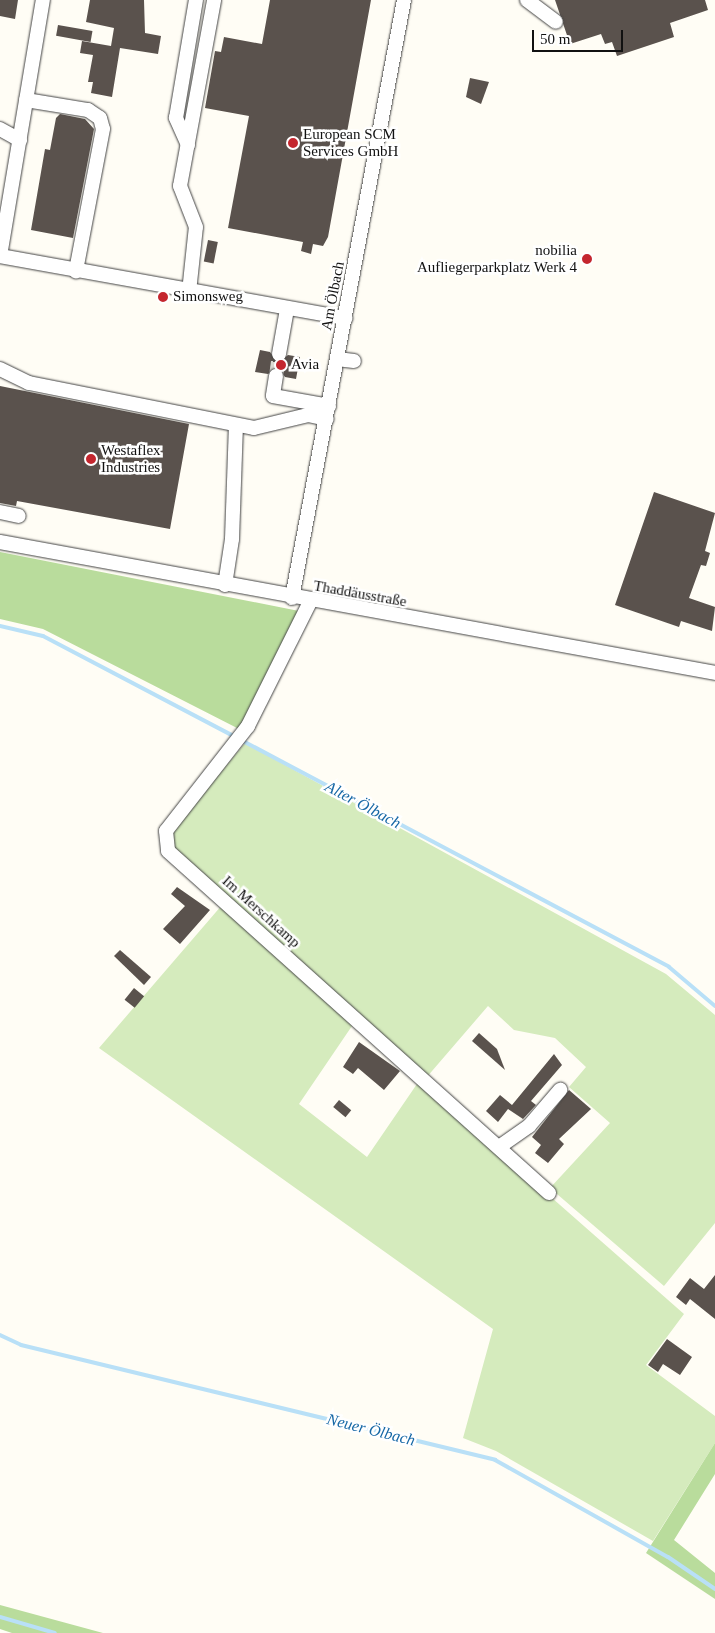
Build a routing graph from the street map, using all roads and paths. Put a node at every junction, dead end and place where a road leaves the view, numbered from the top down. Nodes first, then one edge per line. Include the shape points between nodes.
1 (43, 0) edge
2 (196, 0) edge
3 (214, 0) edge
4 (404, 0) edge
5 (528, 0) edge
6 (556, 22) dead end
7 (26, 100) junction
8 (0, 130) edge
9 (20, 140) junction
10 (188, 146) junction
11 (0, 256) edge
12 (76, 271) junction
13 (189, 292) junction
14 (287, 309) junction
15 (345, 318) junction
16 (280, 354) tunnel mouth
17 (337, 359) junction
18 (354, 361) dead end
19 (0, 369) edge
20 (276, 376) tunnel mouth
21 (328, 412) junction
22 (236, 425) junction
23 (0, 512) edge
24 (19, 516) dead end
25 (0, 542) edge
26 (225, 585) junction
27 (292, 598) junction
28 (310, 602) junction
29 (715, 673) edge
30 (560, 1090) dead end
31 (500, 1147) junction
32 (549, 1193) dead end

1 - 7 street
2 - 10 street via 176,118
3 - 10 street
4 - 15 street, Am Ölbach
5 - 6 street
7 - 9 street
7 - 12 street via 88,110 100,118 104,129
8 - 9 street
9 - 11 street
10 - 13 street via 181,194 197,235
11 - 12 street
12 - 13 street
13 - 14 street
14 - 15 street
14 - 16 street
15 - 17 street, Am Ölbach
17 - 18 street
17 - 21 street, Am Ölbach
19 - 22 street via 29,383
20 - 21 street via 272,396
21 - 22 street via 254,428
21 - 27 street, Am Ölbach
22 - 26 street via 232,539
23 - 24 street
25 - 26 street, Thaddäusstraße
26 - 27 street, Thaddäusstraße
27 - 28 street, Thaddäusstraße
28 - 29 street, Thaddäusstraße
28 - 31 street, Im Merschkamp via 248,726 166,831 168,851
30 - 31 street via 529,1126
31 - 32 street, Im Merschkamp

